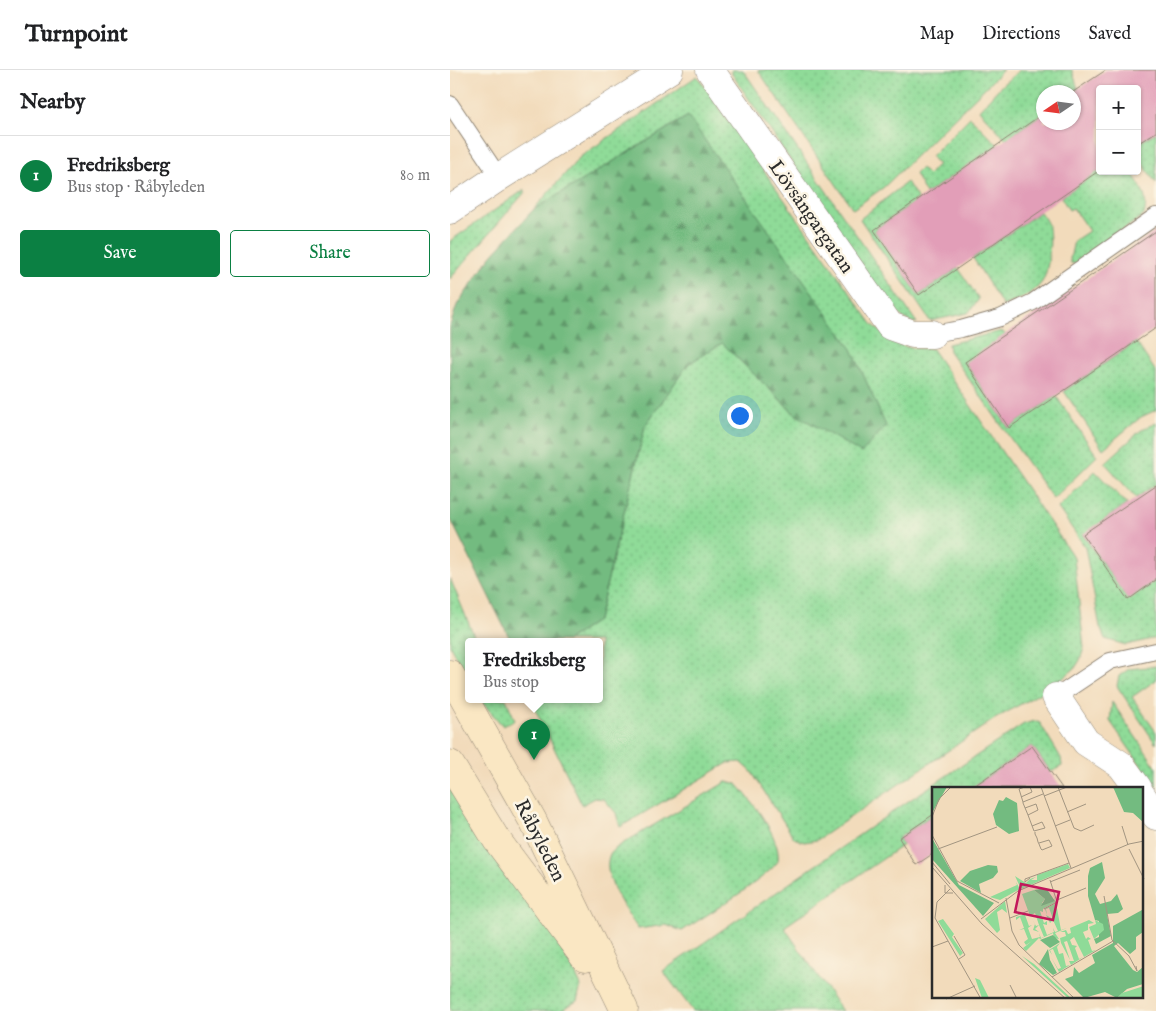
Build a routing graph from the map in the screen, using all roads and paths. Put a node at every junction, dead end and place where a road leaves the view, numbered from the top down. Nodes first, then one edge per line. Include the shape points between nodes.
1 (710, 70) edge
2 (656, 73) edge
3 (450, 104) edge
4 (499, 177) junction
5 (450, 210) edge
6 (1156, 216) edge
7 (932, 334) joint
8 (1156, 651) edge
9 (450, 674) edge
10 (1056, 697) joint
11 (465, 701) edge
12 (466, 703) edge
13 (450, 764) edge
14 (1137, 787) edge
15 (1144, 799) edge
16 (1156, 816) edge
17 (624, 1010) edge

1 - 7 street, Lövsångargatan via 890,326 913,334
2 - 4 street
3 - 4 lane
4 - 5 street
6 - 7 lane via 1033,302 1000,318
8 - 10 lane via 1110,661
9 - 11 main road, Råbyleden
10 - 14 street via 1086,742 1121,764
12 - 17 main road, Råbyleden via 533,821
13 - 17 main road, Råbyleden via 496,839
15 - 16 street

